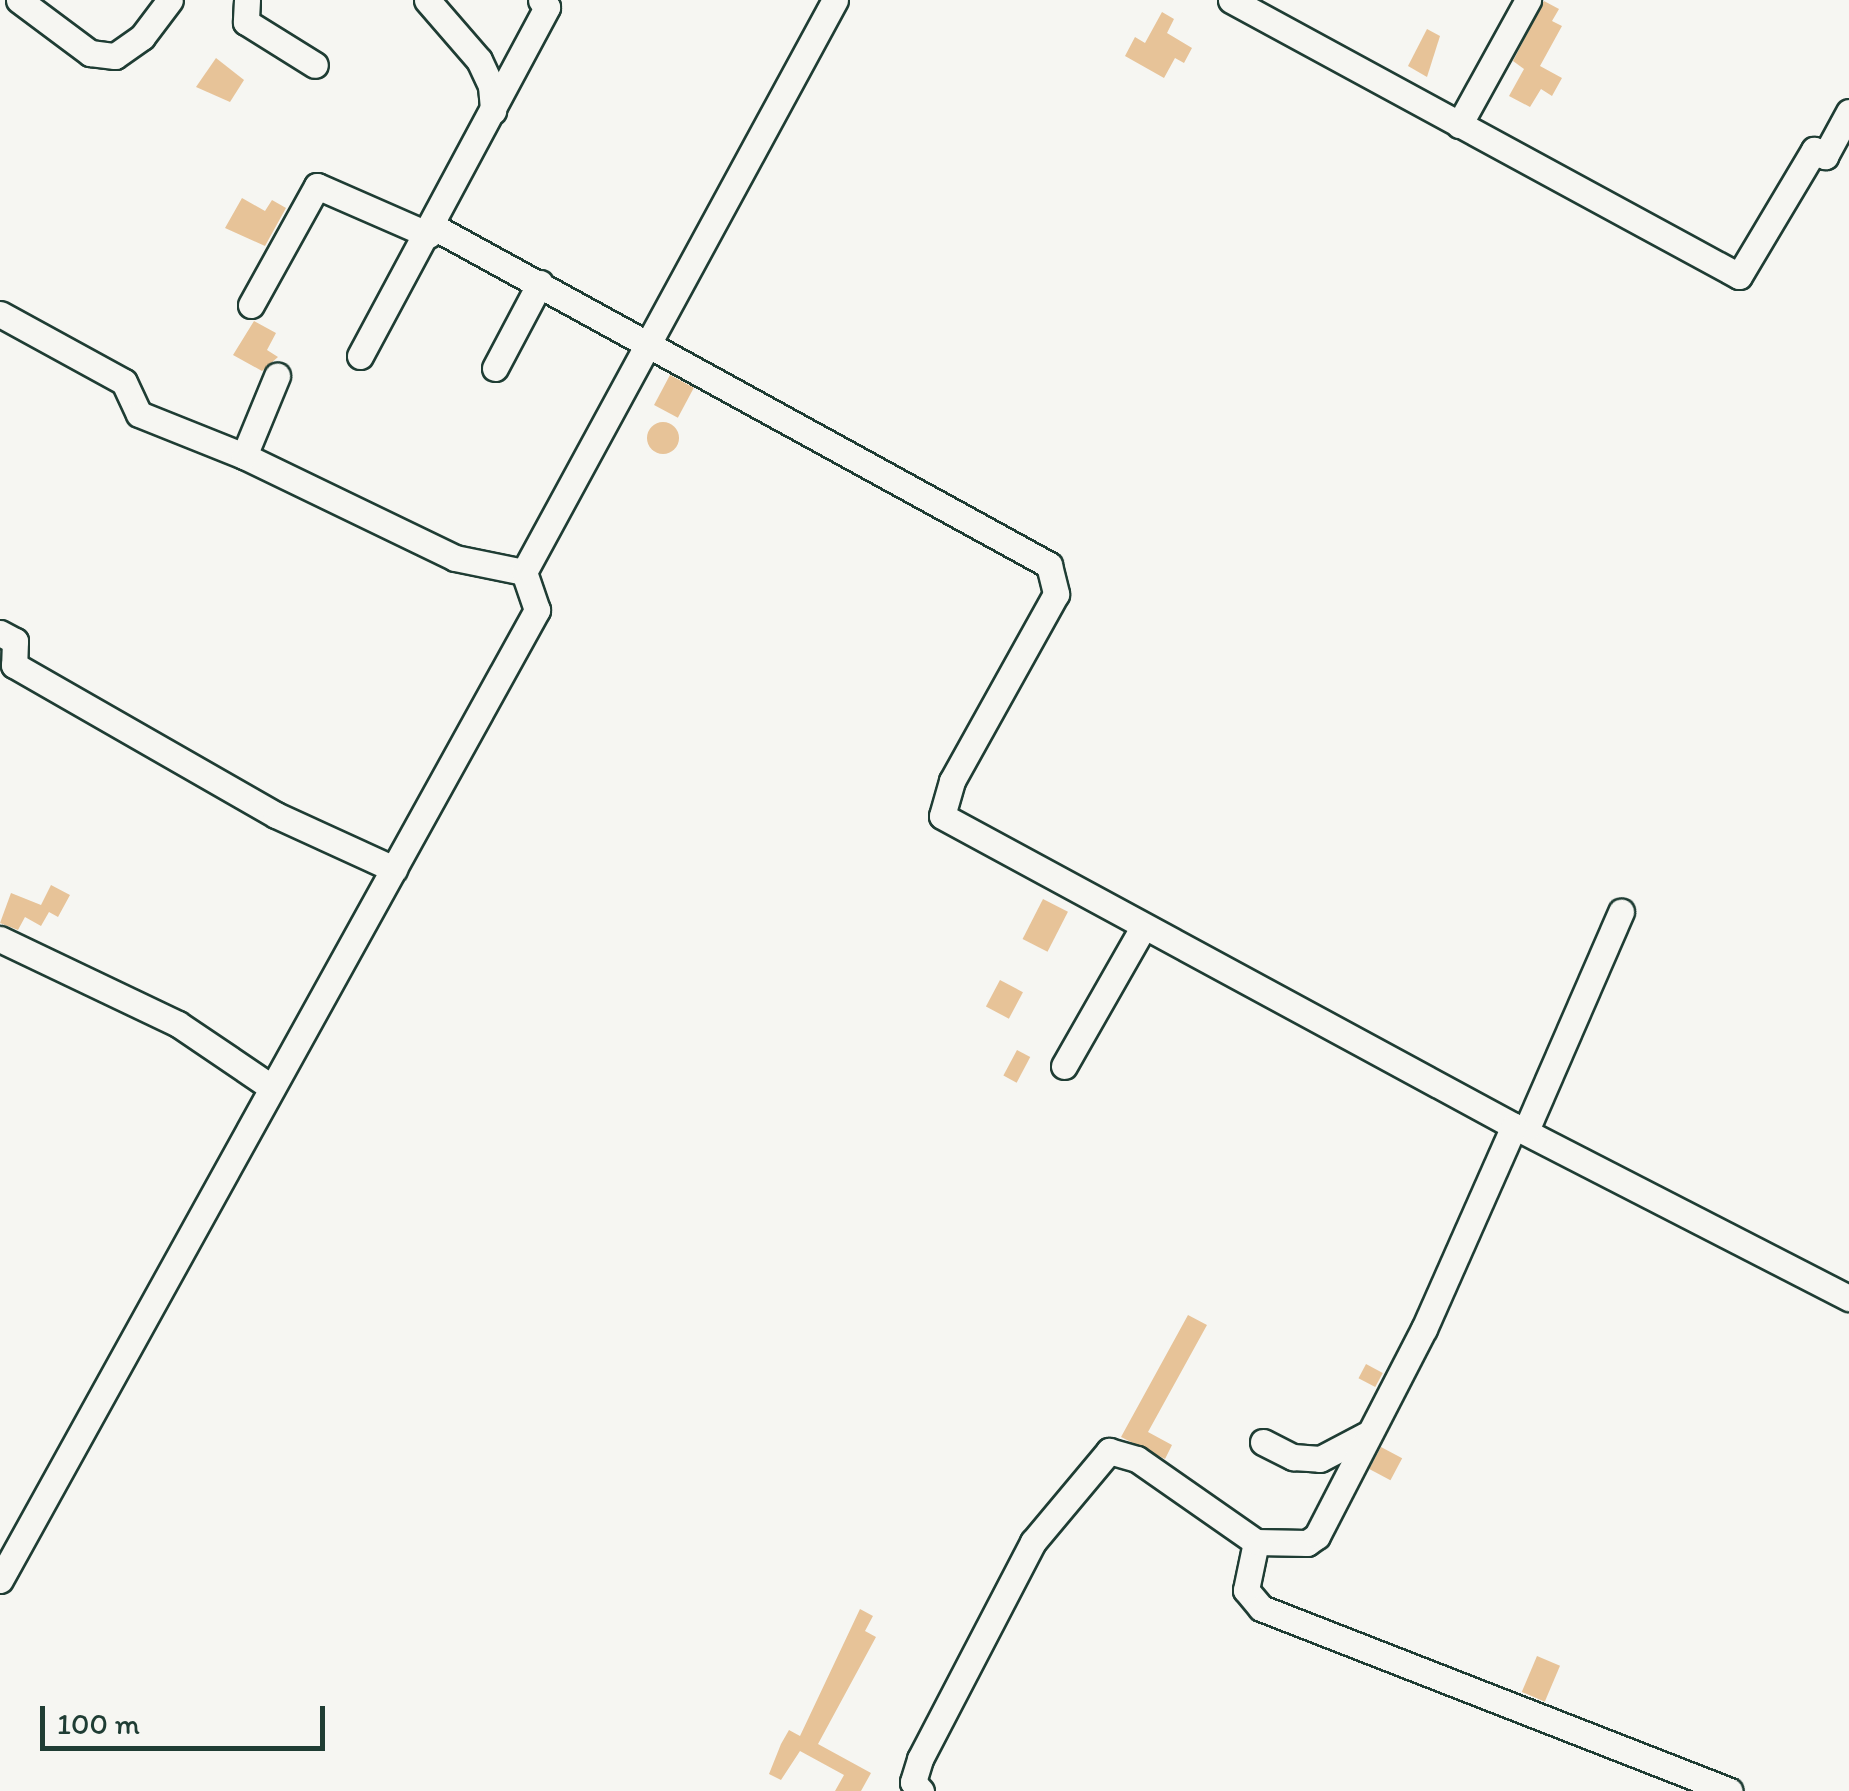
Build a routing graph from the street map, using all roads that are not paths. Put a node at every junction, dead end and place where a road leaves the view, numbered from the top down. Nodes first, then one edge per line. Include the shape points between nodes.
1 (19, 0) edge
2 (170, 0) edge
3 (247, 0) edge
4 (427, 0) edge
5 (541, 0) edge
6 (835, 0) edge
7 (1231, 0) edge
8 (1528, 0) edge
9 (315, 65) dead end
10 (493, 111) junction
11 (1849, 112) edge
12 (1459, 125) junction
13 (432, 231) junction
14 (540, 283) junction
15 (251, 304) dead end
16 (0, 314) edge
17 (648, 340) junction
18 (360, 356) dead end
19 (495, 368) dead end
20 (278, 376) dead end
21 (244, 456) junction
22 (529, 584) junction
23 (0, 633) edge
24 (394, 869) junction
25 (1621, 912) dead end
26 (1142, 929) junction
27 (0, 938) edge
28 (1064, 1066) dead end
29 (272, 1087) junction
30 (1520, 1127) junction
31 (1849, 1298) edge
32 (1370, 1432) junction
33 (1264, 1442) dead end
34 (1256, 1542) junction
35 (0, 1580) edge
36 (920, 1791) edge
37 (1730, 1791) edge

1 - 2 street via 90,53 116,56 142,37
3 - 9 street via 246,22
4 - 10 street via 479,60 492,86
5 - 10 street via 547,7
6 - 17 street
7 - 12 street
8 - 12 street
10 - 13 street
11 - 12 street via 1825,156 1814,150 1739,276
13 - 14 street
13 - 15 street via 317,186
13 - 18 street
14 - 17 street
14 - 19 street
16 - 21 street via 124,382 139,414
17 - 22 street
17 - 26 street via 1049,565 1056,594 952,781 942,816
20 - 21 street
21 - 22 street via 455,558
22 - 24 street via 537,610
23 - 24 street via 15,642 14,665 276,815
24 - 29 street
25 - 30 street
26 - 28 street
26 - 30 street
27 - 29 street via 178,1024
29 - 35 street
30 - 31 street
30 - 32 street
32 - 33 street via 1320,1460 1293,1457
32 - 34 street via 1317,1536 1307,1543
34 - 36 street via 1137,1459 1109,1451 1033,1542 920,1759 913,1782
34 - 37 street via 1246,1590 1261,1608

